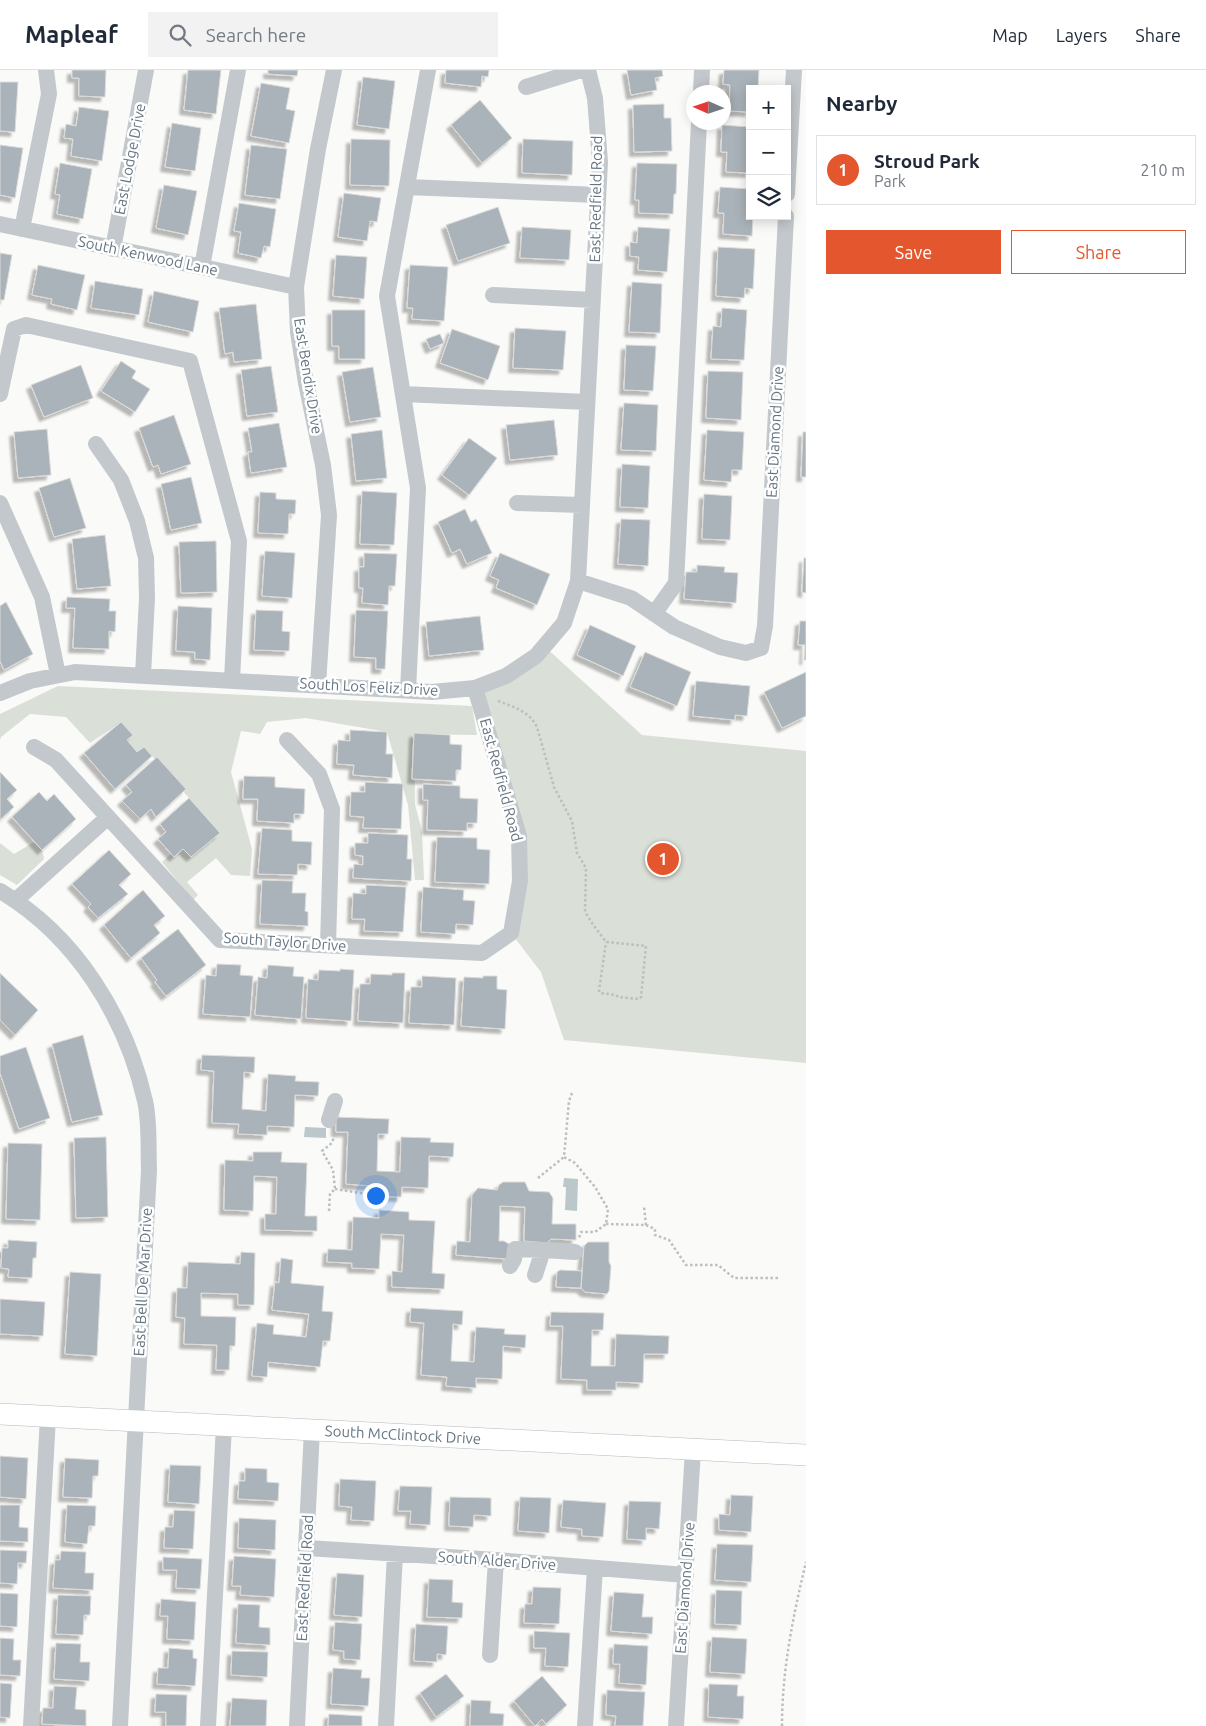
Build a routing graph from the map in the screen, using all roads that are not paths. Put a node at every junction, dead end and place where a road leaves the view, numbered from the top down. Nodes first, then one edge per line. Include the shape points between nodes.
1 (46, 70) edge
2 (146, 70) edge
3 (238, 70) edge
4 (334, 70) edge
5 (428, 70) edge
6 (581, 70) edge
7 (588, 70) edge
8 (702, 70) edge
9 (794, 70) edge
10 (701, 85) edge
11 (526, 87) dead end
12 (699, 130) edge
13 (788, 175) edge
14 (407, 187) junction
15 (598, 196) junction
16 (786, 220) edge
17 (0, 224) edge
18 (22, 229) junction
19 (113, 249) junction
20 (202, 267) junction
21 (296, 287) junction
22 (493, 295) dead end
23 (593, 300) junction
24 (0, 394) edge
25 (403, 394) junction
26 (588, 402) junction
27 (96, 444) dead end
28 (0, 503) edge
29 (517, 503) dead end
30 (582, 505) junction
31 (578, 580) junction
32 (654, 614) junction
33 (58, 675) junction
34 (143, 675) junction
35 (232, 680) junction
36 (318, 684) junction
37 (476, 688) junction
38 (408, 690) junction
39 (0, 693) edge
40 (287, 740) dead end
41 (34, 747) dead end
42 (108, 818) junction
43 (0, 891) edge
44 (16, 900) junction
45 (511, 933) joint
46 (328, 945) junction
47 (335, 1101) dead end
48 (329, 1120) road end
49 (543, 1250) junction
50 (575, 1252) road end
51 (510, 1266) dead end
52 (535, 1275) dead end
53 (0, 1414) edge
54 (48, 1417) junction
55 (135, 1422) junction
56 (224, 1426) junction
57 (312, 1430) junction
58 (693, 1450) junction
59 (806, 1455) edge
60 (306, 1548) junction
61 (395, 1554) junction
62 (496, 1560) junction
63 (595, 1568) junction
64 (686, 1575) junction
65 (490, 1655) dead end
66 (31, 1726) edge
67 (120, 1726) edge
68 (208, 1726) edge
69 (297, 1726) edge
70 (386, 1726) edge
71 (585, 1726) edge
72 (676, 1726) edge

1 - 18 street via 49,94
2 - 19 street, East Lodge Drive
3 - 20 street
4 - 21 street, East Bendix Drive
5 - 14 street
6 - 11 street
7 - 15 street, East Redfield Road via 595,98 600,162
8 - 10 street
9 - 13 street
12 - 32 street via 676,582
14 - 15 street
14 - 25 street via 387,296
15 - 23 street, East Redfield Road
16 - 32 street, East Diamond Drive via 765,626 761,648 746,652 720,647 674,628
17 - 18 street, South Kenwood Lane
18 - 19 street, South Kenwood Lane
19 - 20 street, South Kenwood Lane
20 - 21 street, South Kenwood Lane
21 - 36 street, East Bendix Drive via 298,332 329,515
22 - 23 street
23 - 26 street, East Redfield Road
24 - 35 street via 14,329 26,325 190,361 239,541
25 - 26 street
25 - 38 street via 418,488
26 - 30 street, East Redfield Road
27 - 34 street via 121,480 138,521 146,558
28 - 33 street via 42,597
29 - 30 street
30 - 31 street, East Redfield Road
31 - 32 street via 631,598
31 - 37 street, South Los Feliz Drive via 564,623 536,656 506,676
33 - 34 street, South Los Feliz Drive via 75,672
33 - 39 street, South Los Feliz Drive via 30,681
34 - 35 street, South Los Feliz Drive
35 - 36 street, South Los Feliz Drive
36 - 38 street, South Los Feliz Drive
37 - 38 street, South Los Feliz Drive via 432,692
37 - 45 street, East Redfield Road via 520,836 520,881
40 - 46 street via 319,774 332,810
41 - 42 street, South Taylor Drive via 56,760
42 - 44 street
42 - 46 street, South Taylor Drive via 220,940
43 - 44 street, East Bell De Mar Drive
44 - 55 street, East Bell De Mar Drive via 56,934 99,987 124,1034 146,1103 149,1170
45 - 46 street, South Taylor Drive via 482,953
47 - 48 street
49 - 50 street
49 - 51 street via 515,1249
49 - 52 street
53 - 54 main road, South McClintock Drive
54 - 55 main road, South McClintock Drive
54 - 66 street
55 - 56 main road, South McClintock Drive
55 - 67 street, East Bell De Mar Drive
56 - 57 main road, South McClintock Drive
56 - 68 street
57 - 58 main road, South McClintock Drive
57 - 60 street, East Redfield Road
58 - 59 main road, South McClintock Drive
58 - 64 street, East Diamond Drive
60 - 61 street, South Alder Drive
60 - 69 street, East Redfield Road
61 - 62 street, South Alder Drive
61 - 70 street
62 - 63 street, South Alder Drive
62 - 65 street
63 - 64 street, South Alder Drive
63 - 71 street
64 - 72 street, East Diamond Drive

